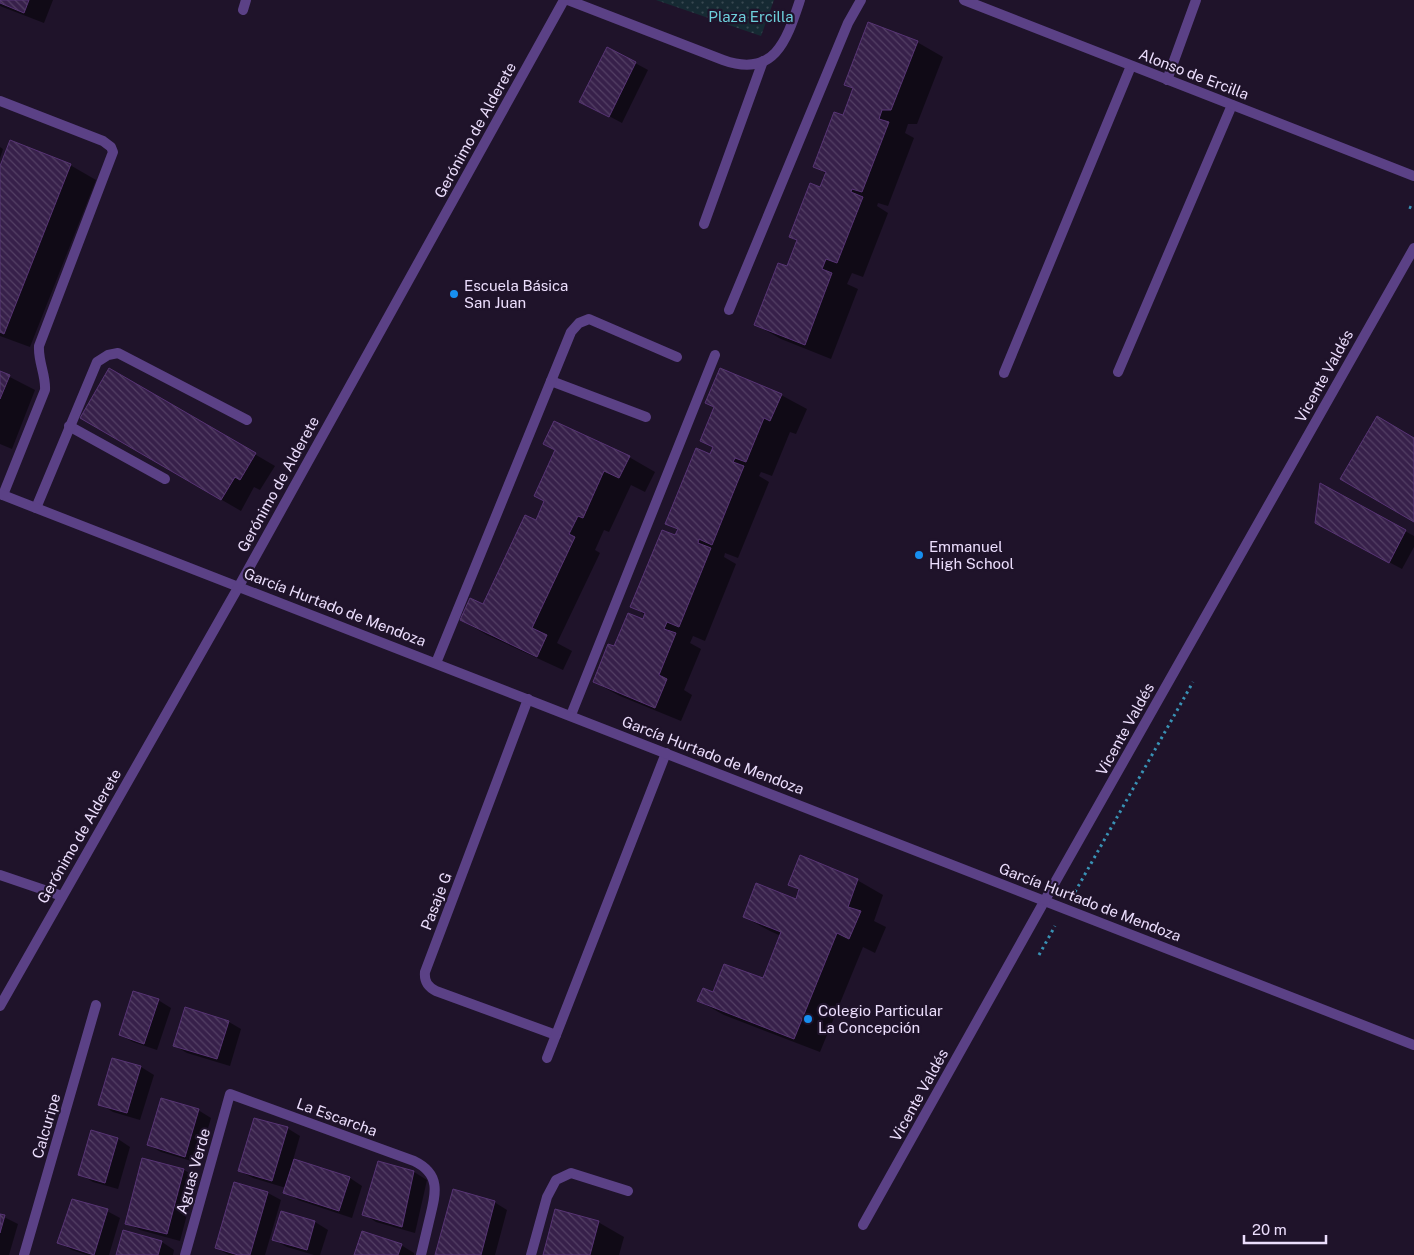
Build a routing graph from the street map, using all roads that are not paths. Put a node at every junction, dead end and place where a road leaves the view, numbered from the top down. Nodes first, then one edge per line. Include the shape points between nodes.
1 (566, 0) edge
2 (800, 0) edge
3 (861, 0) edge
4 (964, 0) edge
5 (1196, 0) edge
6 (763, 61) junction
7 (1131, 66) junction
8 (1168, 80) junction
9 (0, 101) edge
10 (1232, 105) junction
11 (1414, 176) edge
12 (704, 224) dead end
13 (1414, 248) edge
14 (729, 310) dead end
15 (715, 355) dead end
16 (677, 357) dead end
17 (1118, 372) dead end
18 (1004, 373) dead end
19 (551, 381) junction
20 (646, 417) dead end
21 (247, 420) dead end
22 (69, 426) junction
23 (165, 479) dead end
24 (2, 494) edge
25 (36, 508) junction
26 (239, 586) junction
27 (436, 663) junction
28 (528, 699) junction
29 (571, 715) junction
30 (666, 753) junction
31 (0, 875) edge
32 (62, 896) junction
33 (1045, 900) junction
34 (96, 1005) dead end
35 (0, 1006) edge
36 (556, 1035) junction
37 (1414, 1045) edge
38 (547, 1058) dead end
39 (230, 1094) joint
40 (628, 1191) dead end
41 (863, 1225) dead end
42 (24, 1255) edge
43 (185, 1255) edge
44 (421, 1255) edge
45 (531, 1255) edge

1 - 6 street via 733,64
1 - 26 street, Gerónimo de Alderete
2 - 6 street via 786,39
3 - 14 street via 848,23
4 - 7 street, Alonso de Ercilla
5 - 8 street
6 - 12 street
7 - 8 street, Alonso de Ercilla
7 - 18 street
8 - 10 street, Alonso de Ercilla
9 - 24 street via 103,141 112,147 113,152 39,346 45,390
10 - 11 street, Alonso de Ercilla
10 - 17 street
13 - 33 street, Vicente Valdés
15 - 29 street
16 - 19 street via 590,319 579,323 571,332
19 - 20 street
19 - 27 street
21 - 22 street via 118,353 97,362
22 - 23 street
22 - 25 street
24 - 25 street, García Hurtado de Mendoza
25 - 26 street, García Hurtado de Mendoza
26 - 27 street, García Hurtado de Mendoza
26 - 32 street, Gerónimo de Alderete
27 - 28 street, García Hurtado de Mendoza
28 - 29 street, García Hurtado de Mendoza
28 - 36 street, Pasaje G via 425,978 430,988 436,991
29 - 30 street, García Hurtado de Mendoza
30 - 33 street, García Hurtado de Mendoza
30 - 36 street
31 - 32 street
32 - 35 street, Gerónimo de Alderete
33 - 37 street, García Hurtado de Mendoza
33 - 41 street, Vicente Valdés
34 - 42 street, Calcuripe
36 - 38 street
39 - 43 street, Aguas Verde
39 - 44 street, La Escarcha via 421,1164 431,1174 436,1189
40 - 45 street via 571,1173 556,1180 547,1197

